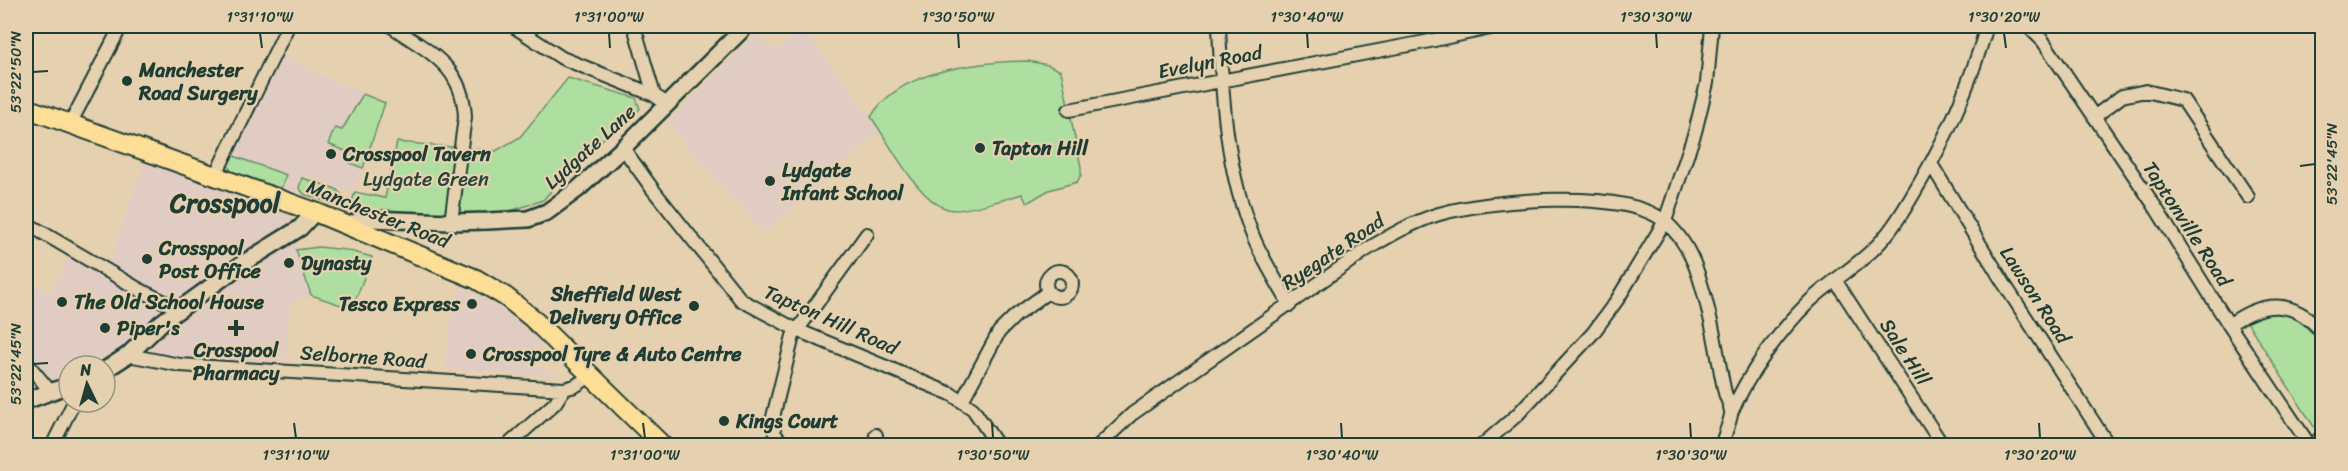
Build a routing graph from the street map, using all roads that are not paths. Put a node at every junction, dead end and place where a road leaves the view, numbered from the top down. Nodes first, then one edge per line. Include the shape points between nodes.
1 (121, 26) edge
2 (288, 26) edge
3 (392, 26) edge
4 (513, 26) edge
5 (634, 26) edge
6 (746, 26) edge
7 (1219, 26) edge
8 (1500, 26) edge
9 (1712, 26) edge
10 (1987, 26) edge
11 (2028, 26) edge
12 (1221, 80) junction
13 (654, 95) junction
14 (669, 105) junction
15 (26, 108) edge
16 (1069, 110) dead end
17 (2094, 117) junction
18 (70, 124) junction
19 (623, 148) junction
20 (1930, 164) junction
21 (215, 176) junction
22 (2248, 197) dead end
23 (315, 212) junction
24 (390, 219) junction
25 (1665, 221) junction
26 (450, 222) junction
27 (26, 223) edge
28 (349, 226) junction
29 (867, 234) dead end
30 (375, 237) junction
31 (1835, 280) junction
32 (1048, 292) dead end
33 (1290, 305) junction
34 (181, 310) junction
35 (2229, 325) junction
36 (797, 330) junction
37 (2322, 332) edge
38 (128, 355) junction
39 (26, 362) edge
40 (117, 362) edge
41 (592, 375) junction
42 (57, 389) edge
43 (564, 389) junction
44 (50, 391) junction
45 (26, 401) edge
46 (962, 401) junction
47 (1731, 413) junction
48 (68, 414) edge
49 (2322, 436) edge
50 (52, 446) edge
51 (507, 446) edge
52 (663, 446) edge
53 (784, 446) edge
54 (998, 446) edge
55 (1098, 446) edge
56 (1481, 446) edge
57 (1722, 446) edge
58 (1943, 446) edge
59 (2109, 446) edge
60 (2312, 446) edge

1 - 18 street
2 - 21 street
3 - 26 street via 439,59 461,87 465,117
4 - 13 street via 562,58
5 - 13 street
6 - 14 street, Lydgate Lane
7 - 12 street
8 - 12 street, Evelyn Road
9 - 25 street via 1707,83
10 - 20 street via 1964,98
11 - 17 street, Taptonville Road via 2043,41
12 - 16 street, Evelyn Road
12 - 33 street via 1232,164 1243,207 1255,241
13 - 14 street
14 - 19 street, Lydgate Lane
15 - 18 main road, Manchester Road
17 - 22 street via 2122,96 2146,91 2183,100
17 - 35 street, Taptonville Road
18 - 21 main road, Manchester Road
19 - 26 street, Lydgate Lane via 547,212 528,219
19 - 36 street, Tapton Hill Road via 741,300
20 - 31 street via 1882,241
20 - 59 street, Lawson Road
21 - 23 main road, Manchester Road
23 - 28 main road, Manchester Road
23 - 34 street via 300,228 242,264
24 - 26 street, Lydgate Lane
24 - 28 street, Lydgate Lane via 358,221
24 - 30 street
25 - 33 street, Ryegate Road via 1652,212 1581,201 1527,200 1475,206 1402,229
25 - 47 street via 1691,255 1704,290
25 - 56 street via 1593,333 1517,415
27 - 34 street
28 - 30 main road, Manchester Road
29 - 36 street
30 - 41 main road, Manchester Road via 456,269 506,297
31 - 47 street via 1791,321 1739,395
31 - 58 street, Sale Hill
32 - 46 street via 999,332
33 - 55 street, Ryegate Road via 1132,414
34 - 38 street via 162,322
35 - 37 street via 2255,311 2284,306 2299,310
35 - 60 street, Taptonville Road
36 - 46 street, Tapton Hill Road
36 - 53 street via 788,348 772,422
38 - 40 street
38 - 43 street, Selborne Road via 180,365
39 - 44 street
41 - 43 street, Selborne Road
41 - 52 main road, Manchester Road
42 - 44 street
43 - 51 street via 555,404
44 - 45 street
46 - 54 street, Tapton Hill Road via 973,409
47 - 57 street
48 - 50 street
49 - 60 street

